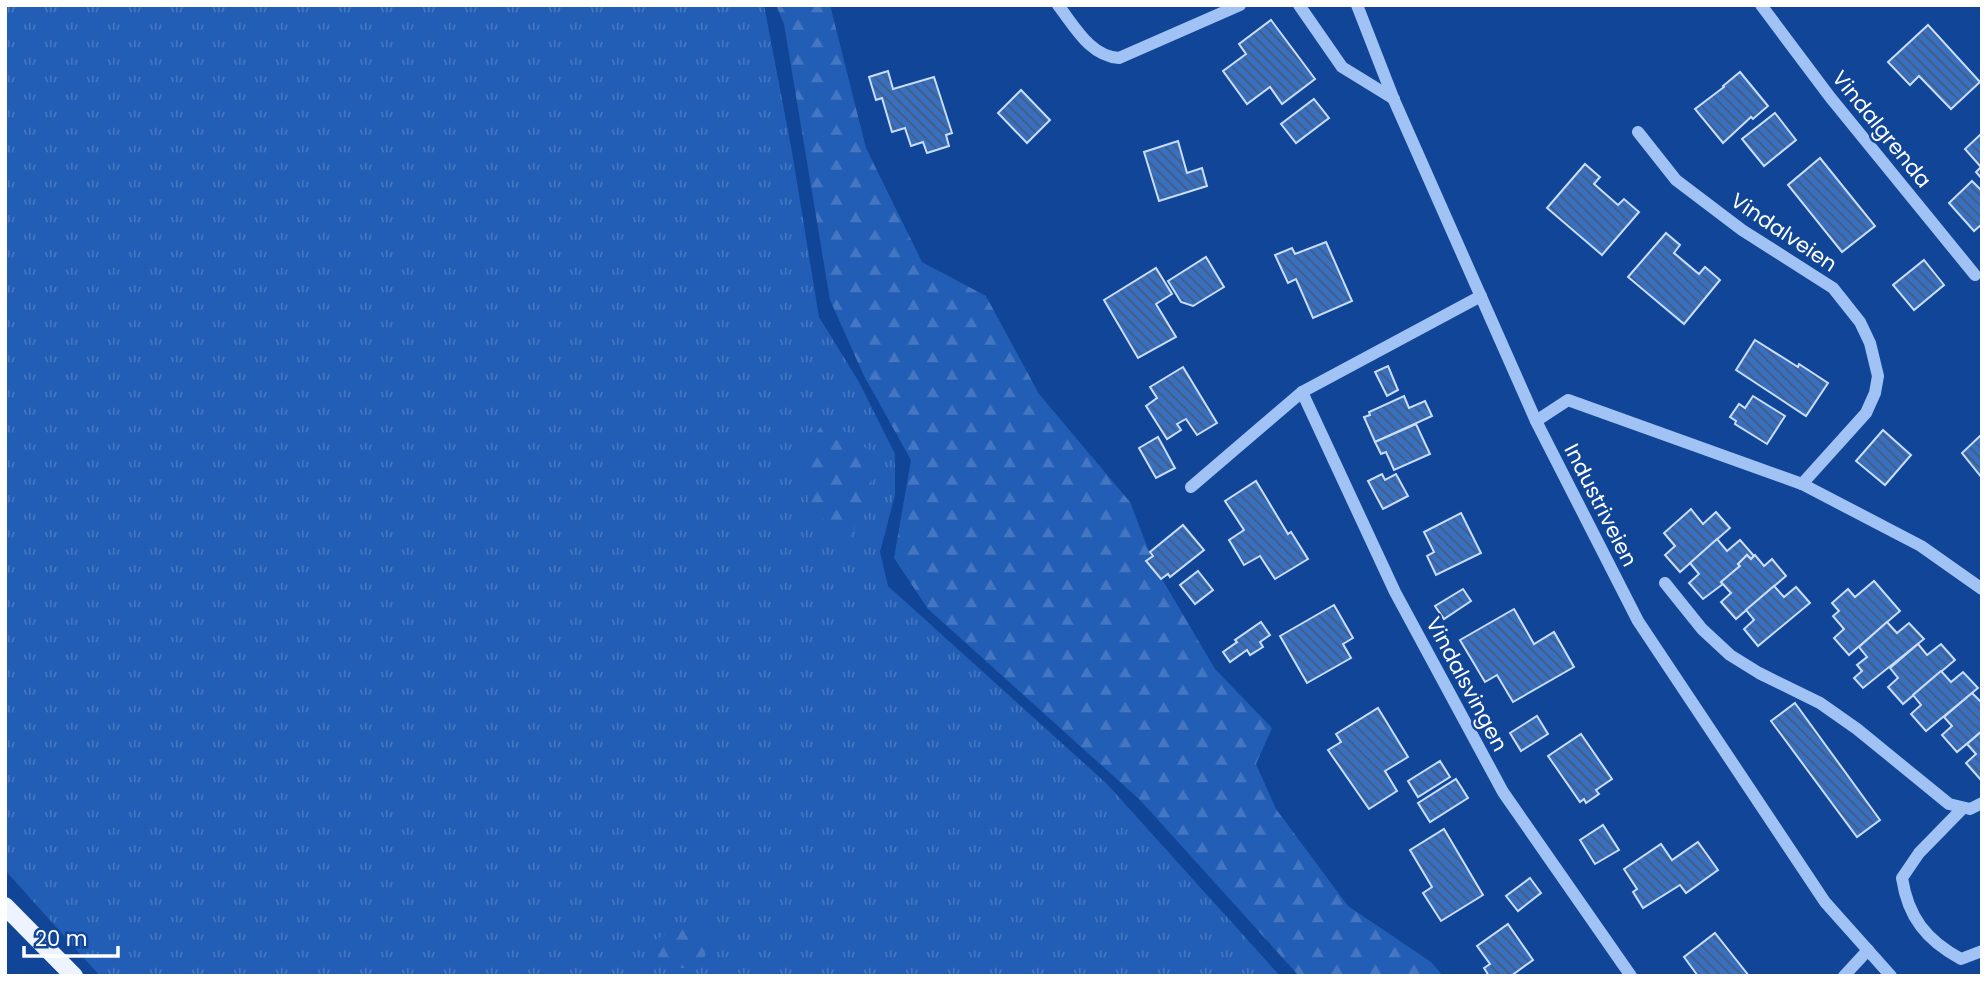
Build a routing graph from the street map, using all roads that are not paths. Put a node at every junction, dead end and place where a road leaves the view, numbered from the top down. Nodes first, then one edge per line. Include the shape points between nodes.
1 (1058, 5) edge
2 (1240, 5) edge
3 (1299, 5) edge
4 (1357, 5) edge
5 (1761, 5) edge
6 (1394, 100) junction
7 (1637, 132) dead end
8 (1975, 275) dead end
9 (1481, 296) junction
10 (1301, 392) junction
11 (1536, 422) junction
12 (1802, 484) junction
13 (1191, 487) dead end
14 (1665, 583) dead end
15 (1982, 589) edge
16 (1982, 803) edge
17 (1962, 809) junction
18 (5, 906) edge
19 (1868, 950) junction
20 (1982, 951) edge
21 (74, 976) edge
22 (1631, 976) edge
23 (1844, 976) edge
24 (1891, 976) edge

1 - 2 street via 1093,50 1119,58
3 - 6 street via 1342,67
4 - 6 street, Industriveien
5 - 8 street, Vindalgrenda
6 - 9 street, Industriveien
7 - 12 street, Vindalveien via 1676,180 1742,230 1833,288 1870,342 1878,376 1866,413
9 - 10 street
9 - 11 street, Industriveien
10 - 13 street
10 - 22 street, Vindalsvingen via 1395,592 1503,792
11 - 12 street via 1568,400
11 - 19 street, Industriveien via 1638,621 1825,902
12 - 15 street via 1921,546
14 - 17 street via 1730,655 1820,703 1944,800
16 - 17 street
17 - 20 street via 1919,853 1902,878 1906,901 1944,950 1961,959
18 - 21 main road
19 - 23 street
19 - 24 street, Industriveien

